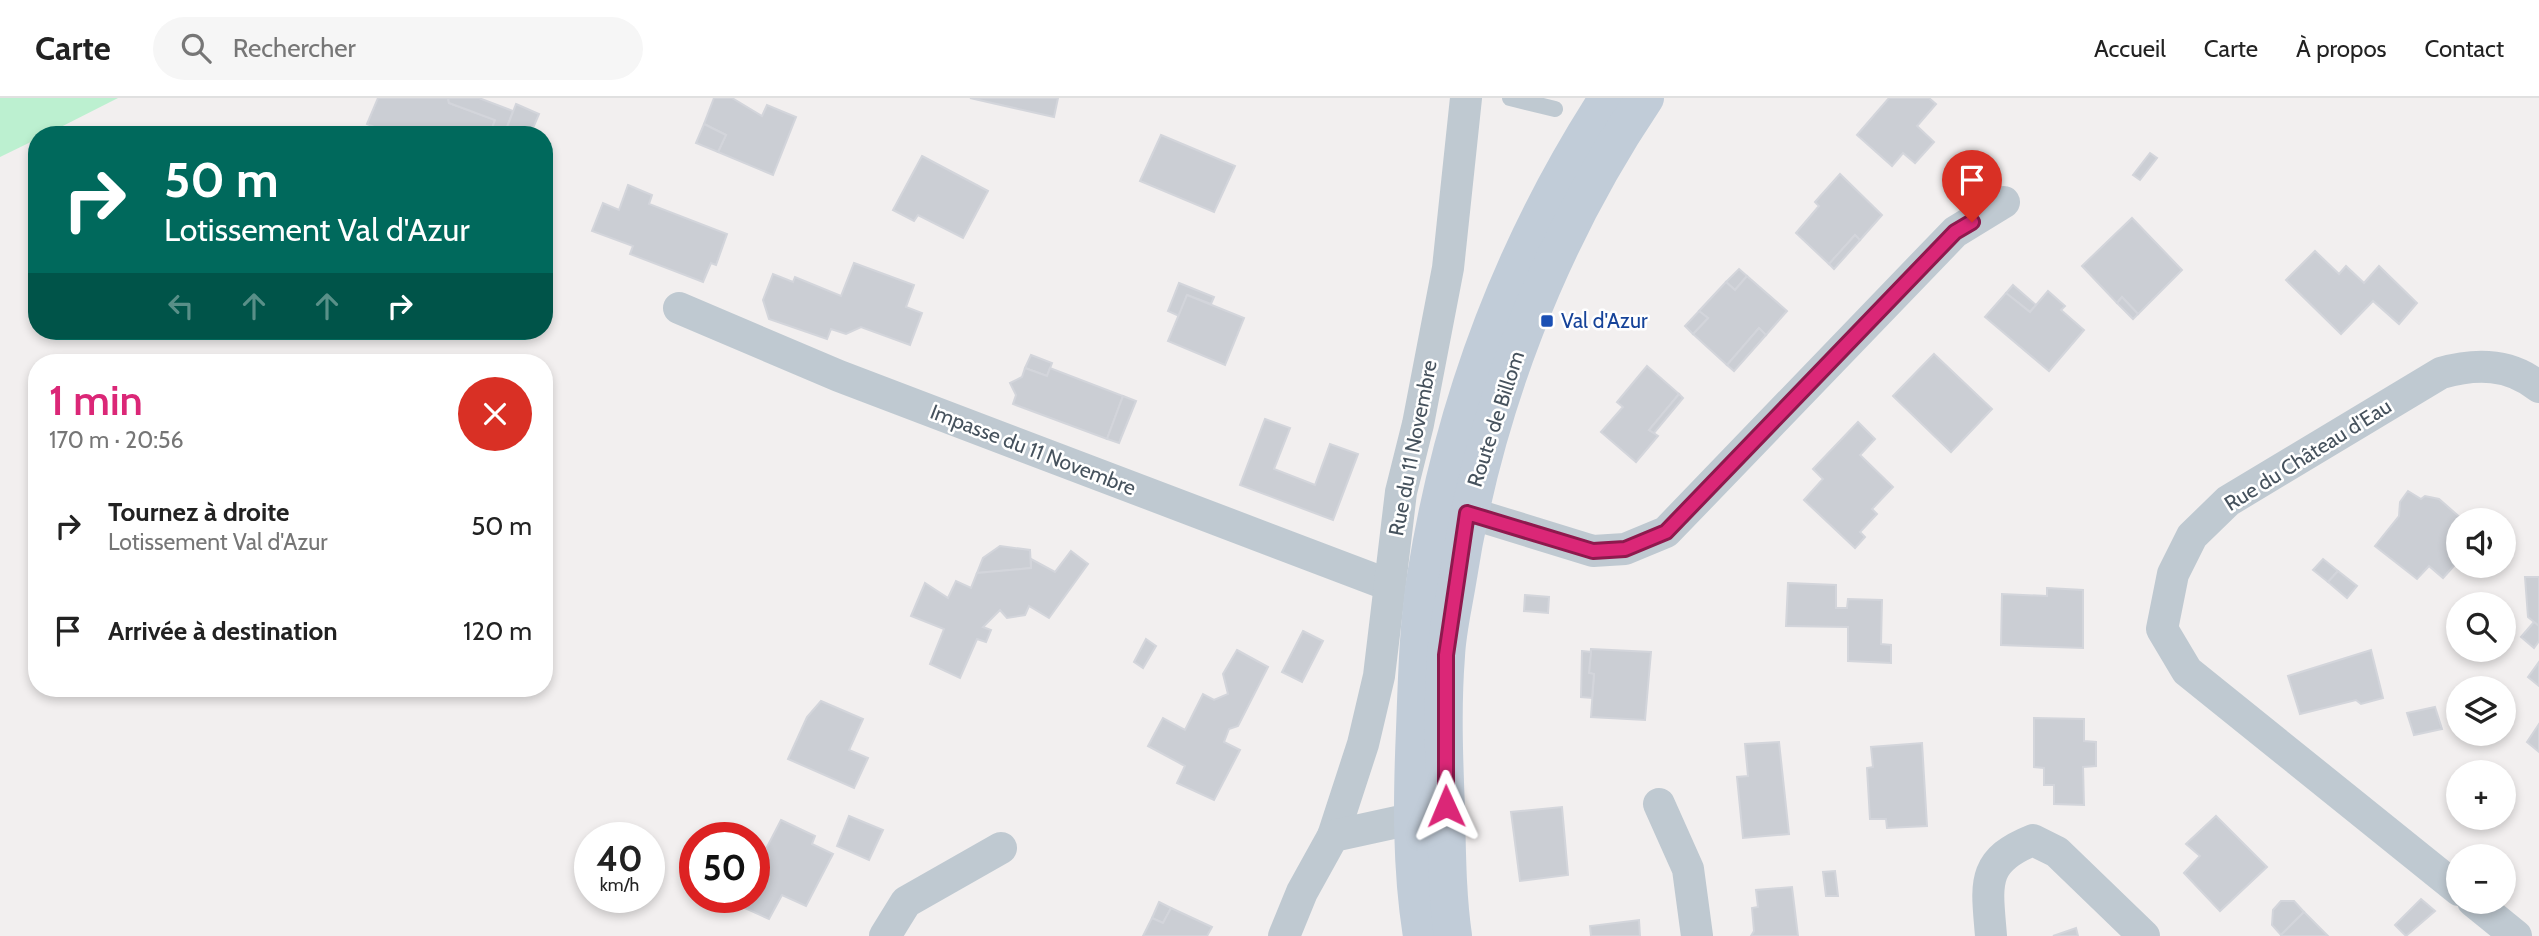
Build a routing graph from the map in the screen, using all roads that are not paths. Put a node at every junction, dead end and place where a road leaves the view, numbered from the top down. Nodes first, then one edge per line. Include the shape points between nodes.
1 (1466, 98) edge
2 (1510, 98) edge
3 (1608, 98) edge
4 (1644, 98) edge
5 (1555, 109) dead end
6 (2004, 202) dead end
7 (679, 308) dead end
8 (2539, 387) edge
9 (1453, 508) junction
10 (1390, 584) junction
11 (1660, 804) dead end
12 (1411, 819) junction
13 (1334, 836) junction
14 (1001, 848) dead end
15 (2446, 880) edge
16 (2489, 914) edge
17 (885, 936) edge
18 (1284, 936) edge
19 (1422, 936) edge
20 (1453, 936) edge
21 (1697, 936) edge
22 (1991, 936) edge
23 (2144, 936) edge
24 (2516, 936) edge

1 - 10 street, Rue du 11 Novembre via 1448,268 1401,492
2 - 5 lane
3 - 9 main road, Route de Billom via 1542,211 1500,304 1467,396
4 - 9 main road, Route de Billom via 1571,225
6 - 9 street via 1955,232 1666,532 1625,549 1593,551
7 - 10 street, Impasse du 11 Novembre via 839,376
8 - 15 street, Rue du Château d'Eau via 2492,366 2466,365 2441,373 2228,501 2192,536 2172,574 2162,629 2187,671
9 - 12 main road, Route de Billom via 1418,646
9 - 20 main road, Route de Billom via 1446,655 1446,809
10 - 13 street, Rue du 11 Novembre via 1379,676
11 - 21 street via 1688,869
12 - 13 street
12 - 19 main road, Route de Billom
13 - 18 street, Rue du 11 Novembre via 1302,892
14 - 17 street via 906,902
16 - 24 street
22 - 23 street via 1988,899 1992,869 2008,850 2033,840 2056,852

